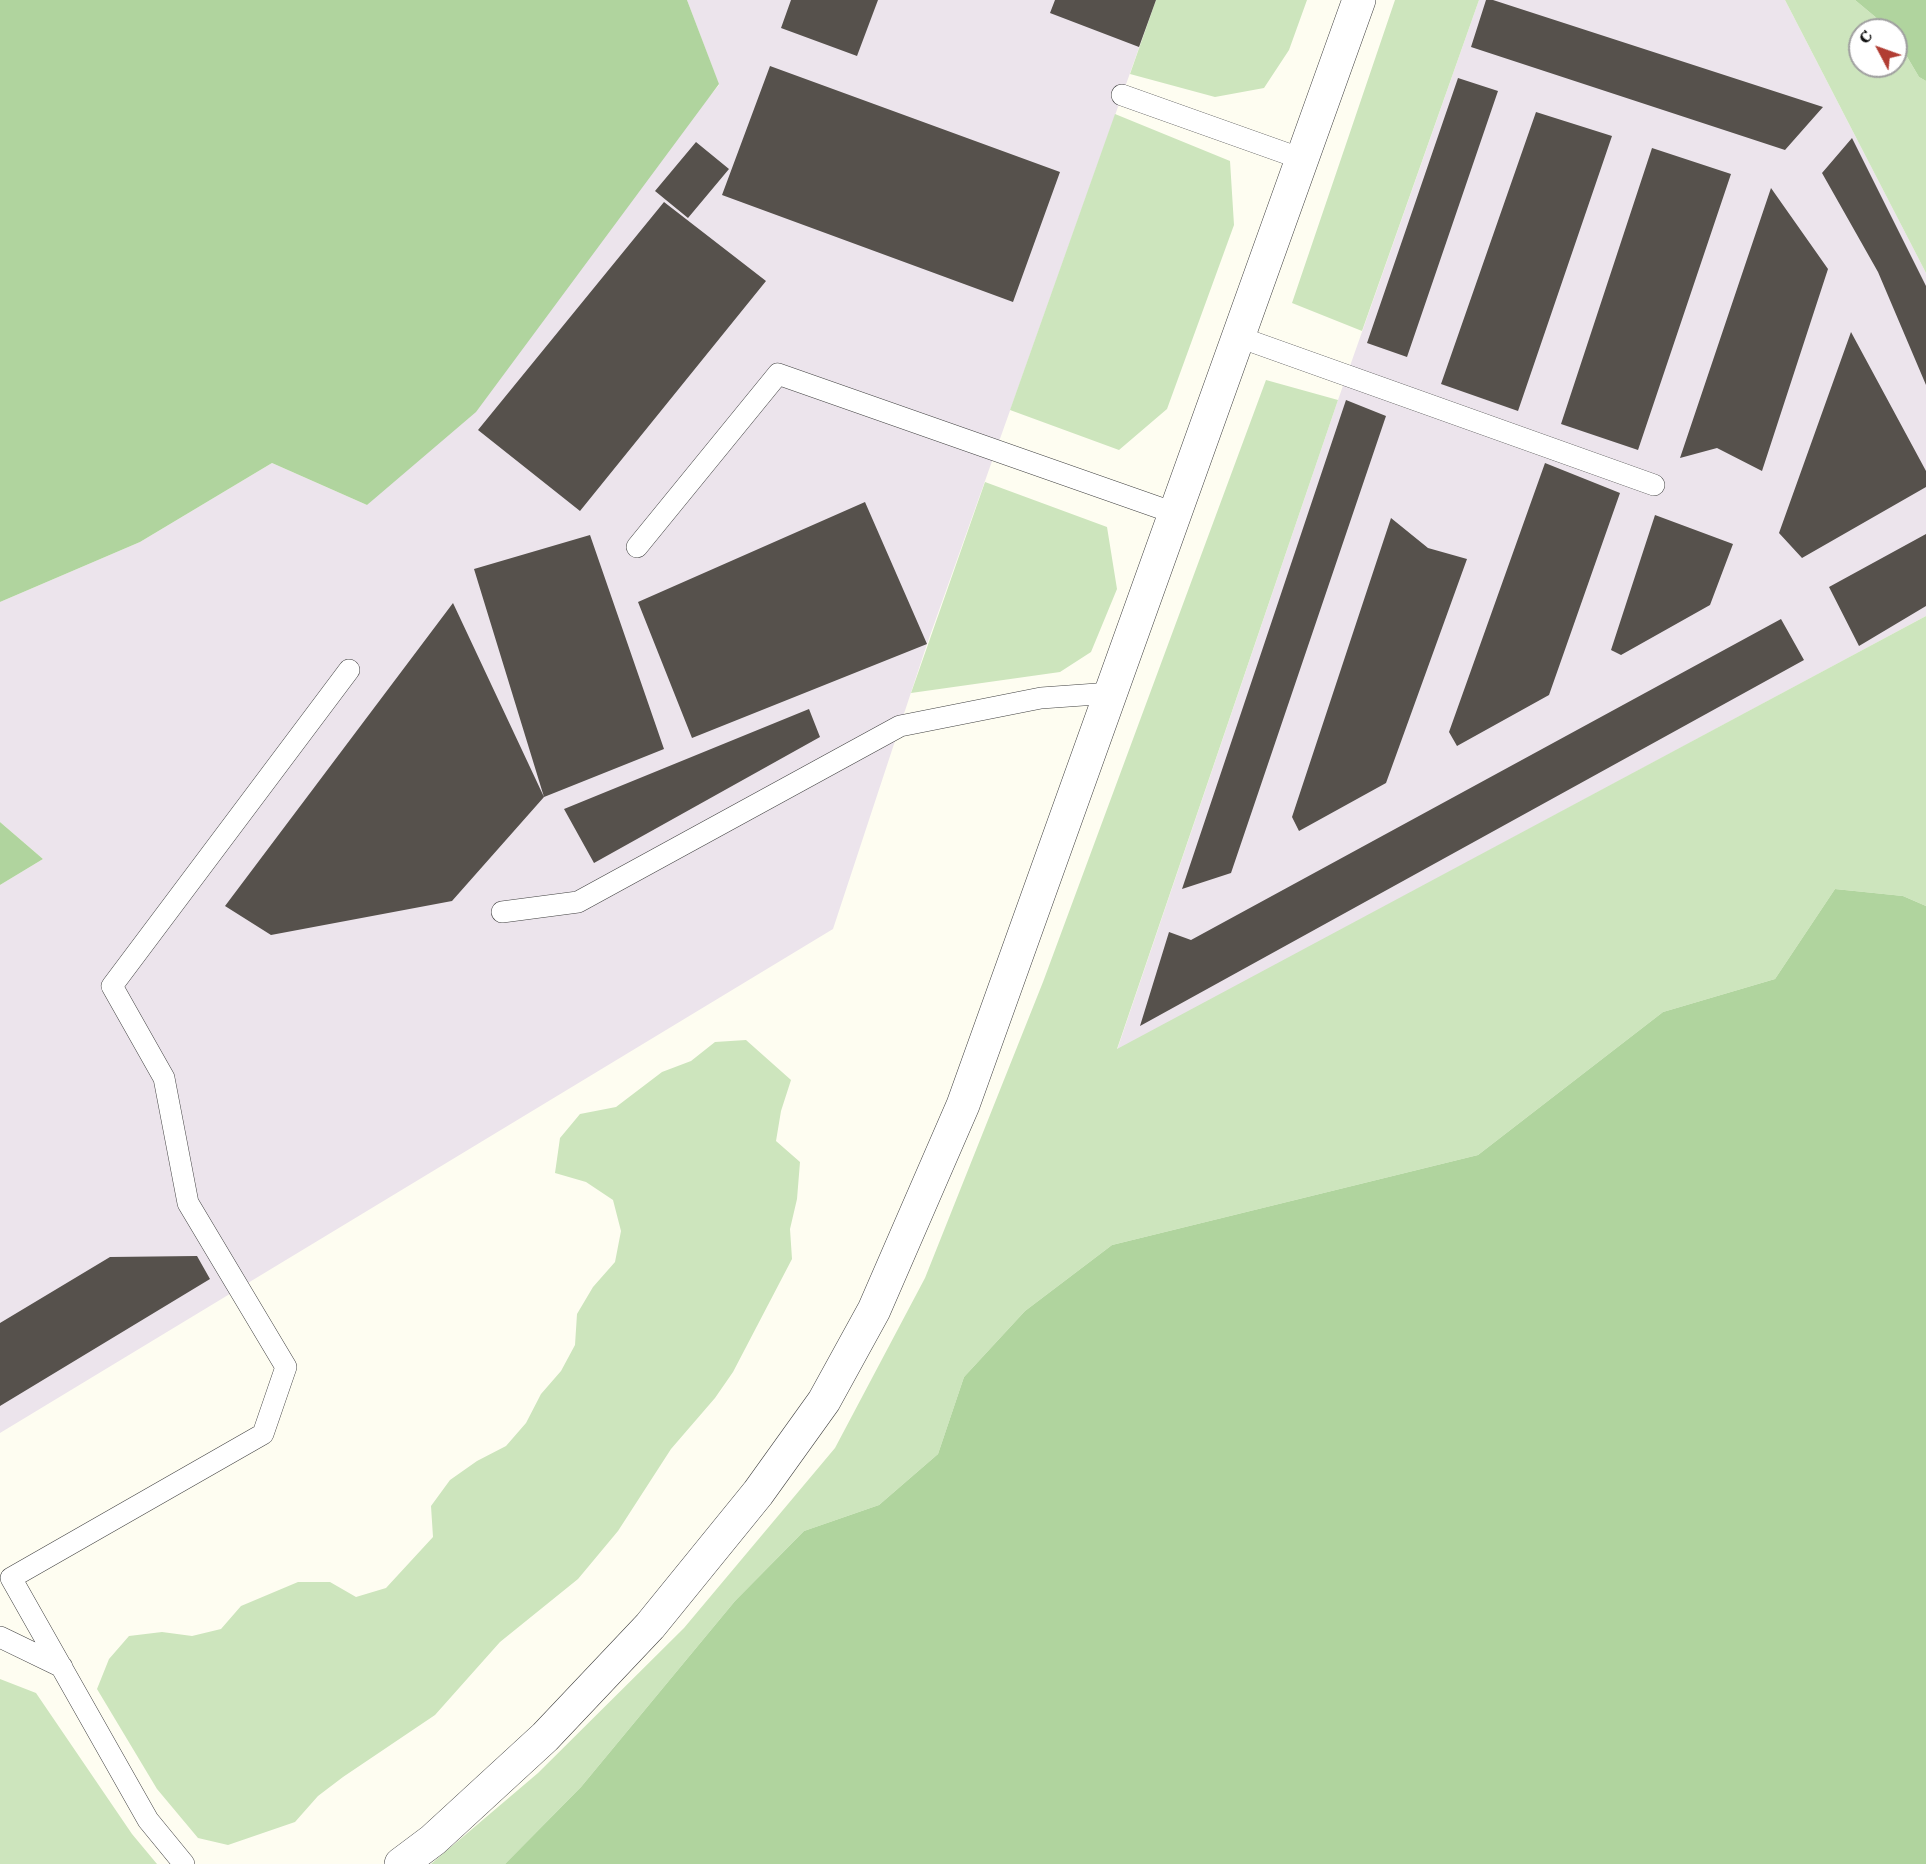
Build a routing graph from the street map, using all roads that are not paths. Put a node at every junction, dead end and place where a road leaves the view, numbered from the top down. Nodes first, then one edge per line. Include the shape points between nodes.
1 (1359, 0) edge
2 (1122, 95) dead end
3 (1302, 159) junction
4 (1239, 337) junction
5 (1654, 485) dead end
6 (1177, 514) junction
7 (637, 547) dead end
8 (349, 670) dead end
9 (1111, 693) junction
10 (502, 912) dead end
11 (0, 1637) edge
12 (62, 1667) junction
13 (184, 1864) edge
14 (401, 1864) edge

1 - 3 street
2 - 3 lane
3 - 4 street
4 - 5 lane
4 - 6 street
6 - 7 lane via 778,374
6 - 9 street
8 - 12 lane via 112,986 164,1078 188,1203 286,1367 263,1434 11,1578
9 - 10 lane via 1041,698 900,726 579,902
9 - 14 street via 963,1105 874,1310 824,1401 758,1492 650,1626 545,1737 433,1840
11 - 12 lane
12 - 13 lane via 148,1820

